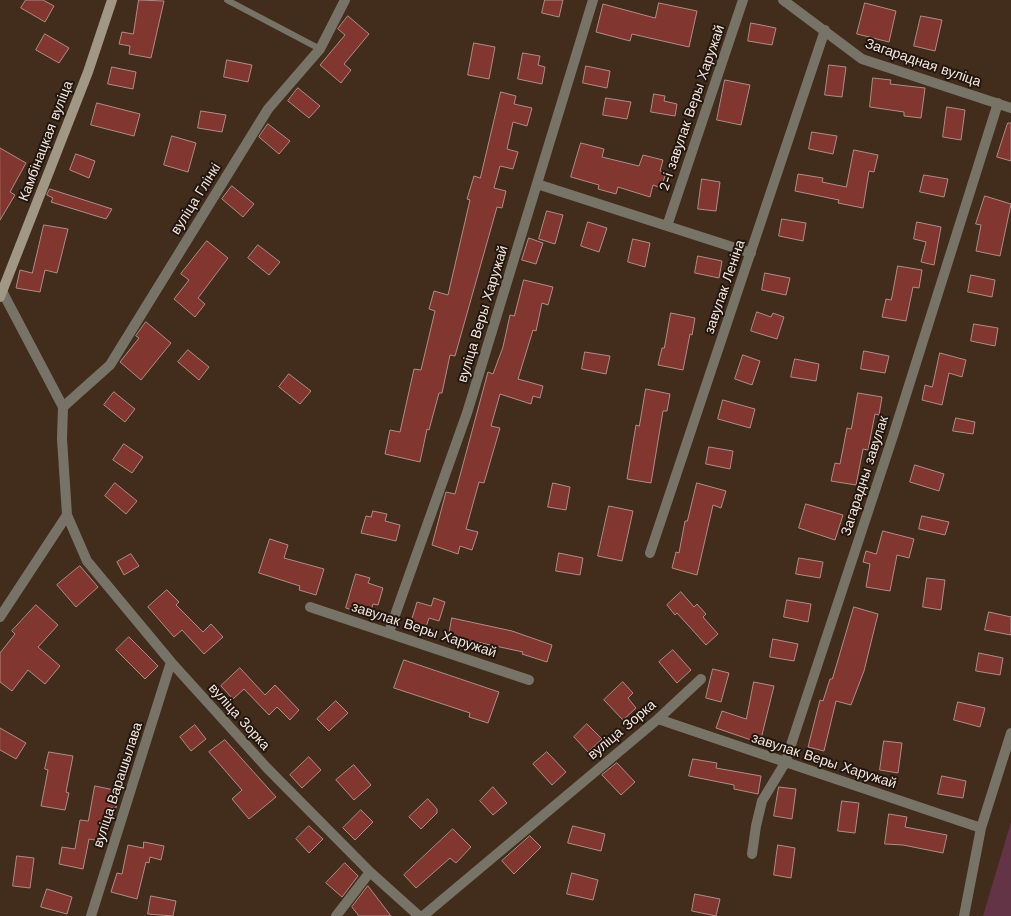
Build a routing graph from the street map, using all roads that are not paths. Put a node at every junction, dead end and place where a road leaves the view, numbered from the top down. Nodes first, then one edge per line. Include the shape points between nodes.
1 (112, 0) edge
2 (226, 0) edge
3 (345, 0) edge
4 (593, 0) edge
5 (743, 0) edge
6 (783, 0) edge
7 (825, 30) junction
8 (320, 48) junction
9 (998, 104) junction
10 (1011, 108) edge
11 (537, 184) junction
12 (667, 226) junction
13 (751, 253) junction
14 (1, 294) edge
15 (63, 407) junction
16 (67, 514) junction
17 (650, 553) dead end
18 (310, 607) dead end
19 (0, 618) edge
20 (390, 632) junction
21 (171, 662) junction
22 (701, 679) dead end
23 (529, 680) dead end
24 (658, 719) junction
25 (1011, 733) edge
26 (785, 763) junction
27 (981, 828) junction
28 (752, 854) dead end
29 (370, 872) junction
30 (91, 916) edge
31 (336, 916) edge
32 (419, 916) edge
33 (423, 916) edge
34 (964, 916) edge

1 - 14 street, Камбінацкая вуліца via 88,72
2 - 8 lane
3 - 8 street, вуліца Глінкі
4 - 11 street, вуліца Веры Харужай
5 - 12 street, 2-і завулак Веры Харужай
6 - 7 street, Загарадная вуліца
7 - 9 street, Загарадная вуліца via 862,59
7 - 13 street, завулак Леніна
8 - 15 street, вуліца Глінкі via 268,109 110,365
9 - 10 street, Загарадная вуліца
9 - 26 street, Загарадны завулак
11 - 12 street
11 - 20 street, вуліца Веры Харужай via 467,413
12 - 13 street
13 - 17 street, завулак Леніна
14 - 15 street, Камбінацкая вуліца
15 - 16 street, Камбінацкая вуліца
16 - 19 street
16 - 21 street, вуліца Зорка via 87,560
18 - 20 street, завулак Веры Харужай
20 - 23 street, завулак Веры Харужай
21 - 29 street, вуліца Зорка via 267,768
21 - 30 street, вуліца Варашылава
22 - 24 street, вуліца Зорка
24 - 26 street, завулак Веры Харужай
24 - 33 street, вуліца Зорка
25 - 27 street
26 - 27 street, завулак Веры Харужай
26 - 28 street, Загарадны завулак via 762,801
27 - 34 street
29 - 31 street
29 - 32 street, вуліца Зорка

